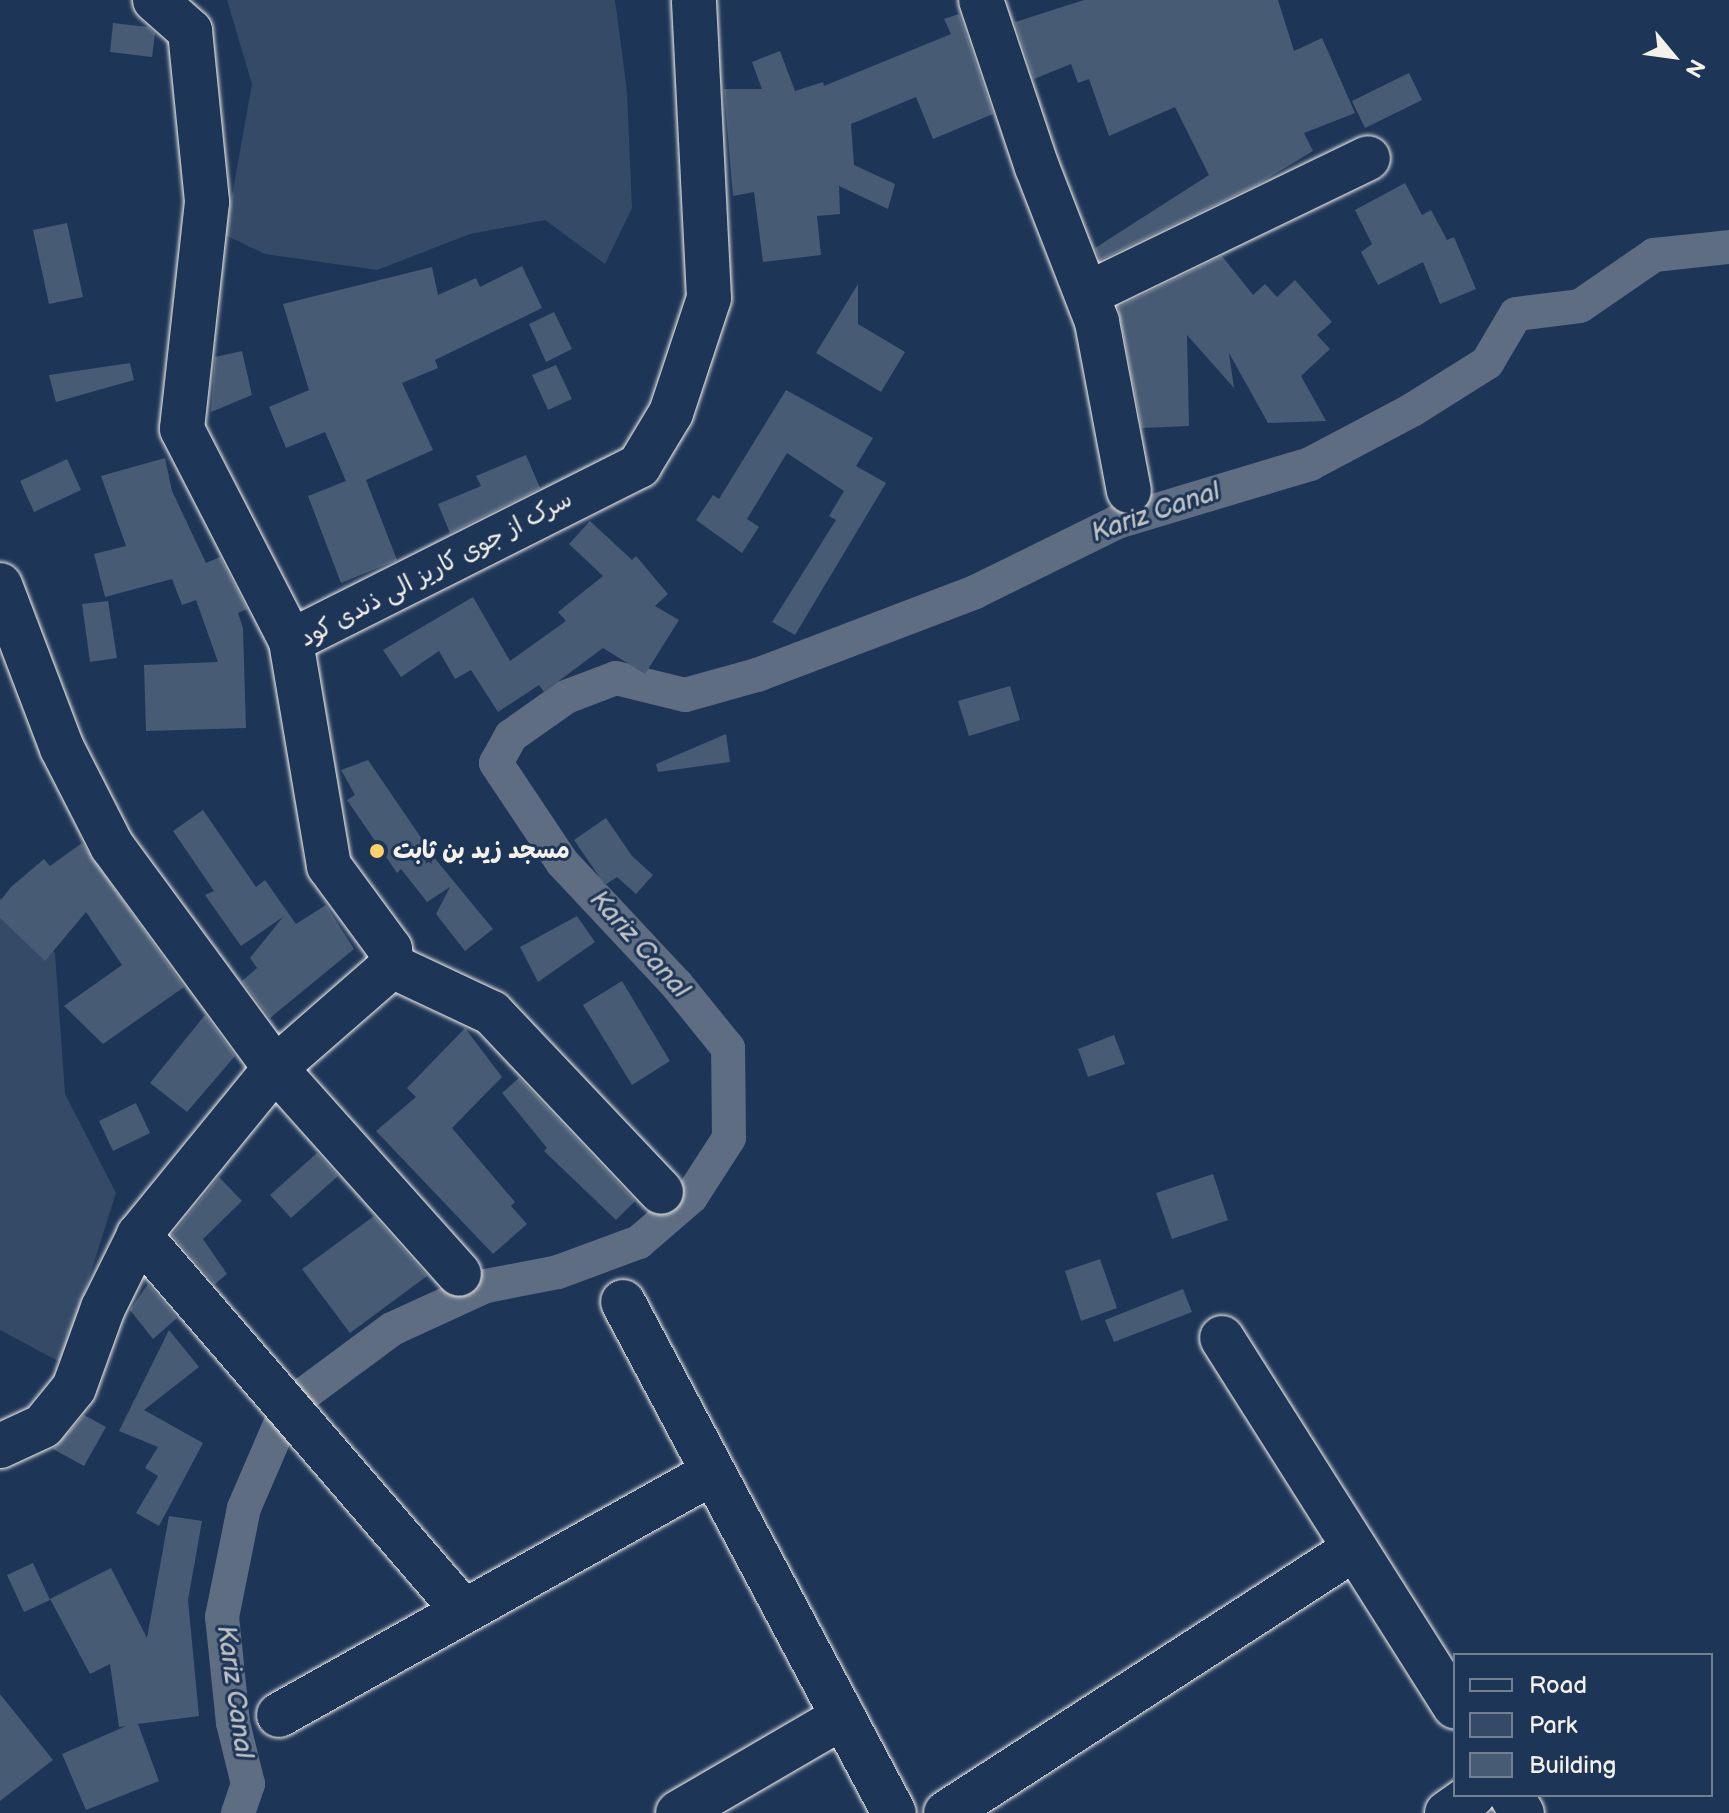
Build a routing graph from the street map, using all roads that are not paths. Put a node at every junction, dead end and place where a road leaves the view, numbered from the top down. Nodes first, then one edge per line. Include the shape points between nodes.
1 (155, 0) edge
2 (694, 0) edge
3 (981, 0) edge
4 (1368, 158) dead end
5 (1087, 294) junction
6 (1129, 491) dead end
7 (0, 585) edge
8 (291, 641) junction
9 (392, 966) junction
10 (275, 1068) junction
11 (661, 1192) dead end
12 (139, 1235) junction
13 (459, 1274) dead end
14 (623, 1302) dead end
15 (1222, 1338) dead end
16 (0, 1446) edge
17 (713, 1472) junction
18 (1355, 1548) junction
19 (464, 1611) junction
20 (1453, 1703) edge
21 (279, 1715) dead end
22 (843, 1717) junction
23 (1470, 1797) edge
24 (678, 1813) edge
25 (894, 1813) edge
26 (946, 1813) edge
27 (1447, 1813) edge

1 - 8 street via 190,31 207,202 182,429
2 - 8 street, سرک از جوی کاریز الی ذندی کود via 709,298 671,413 639,466
3 - 5 street
4 - 5 street
5 - 6 street
7 - 10 street via 62,748 112,846
8 - 9 street, سرک از جوی کاریز الی ذندی کود via 329,866 390,949
9 - 10 street
9 - 11 street via 492,1013
10 - 12 street
10 - 13 street
12 - 16 street via 103,1308 74,1388 43,1426
12 - 19 street
14 - 17 street
15 - 18 street
17 - 19 street
17 - 22 street
18 - 20 street
18 - 26 street
19 - 21 street
22 - 24 street
22 - 25 street
23 - 27 street

